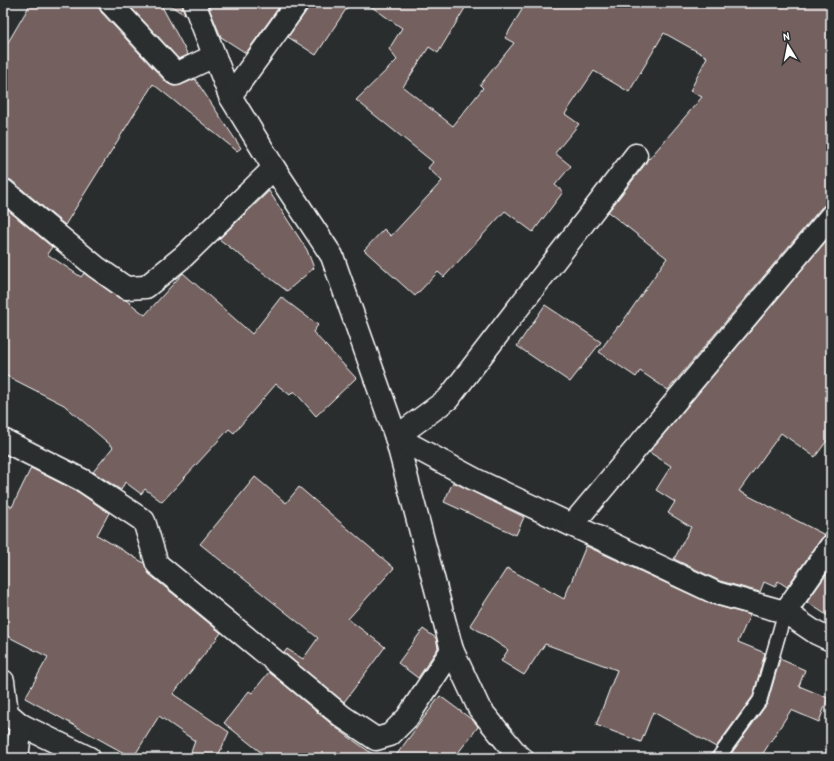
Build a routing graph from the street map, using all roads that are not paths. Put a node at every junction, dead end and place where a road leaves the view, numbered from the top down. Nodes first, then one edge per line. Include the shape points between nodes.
1 (110, 3) edge
2 (194, 3) edge
3 (297, 3) edge
4 (214, 56) junction
5 (230, 96) junction
6 (636, 155) dead end
7 (274, 168) junction
8 (3, 190) edge
9 (831, 216) edge
10 (396, 437) junction
11 (3, 440) edge
12 (572, 524) junction
13 (831, 546) edge
14 (785, 612) junction
15 (831, 640) edge
16 (452, 650) junction
17 (3, 681) edge
18 (21, 725) junction
19 (17, 758) edge
20 (89, 758) edge
21 (522, 758) edge
22 (718, 758) edge

1 - 4 street via 176,74
2 - 4 street
3 - 5 street
4 - 5 street
5 - 7 street
6 - 10 street via 448,399
7 - 8 street via 184,256 146,287 126,288 96,268
7 - 10 street via 332,256
9 - 12 street
10 - 12 street via 476,480
10 - 16 street
11 - 16 street via 84,481 144,521 157,564 343,717 376,739 390,735 407,718
12 - 14 street via 716,593
13 - 14 street
14 - 15 street
14 - 22 lane via 760,700
16 - 21 street via 479,708
17 - 18 street via 7,713
18 - 19 street
18 - 20 street

